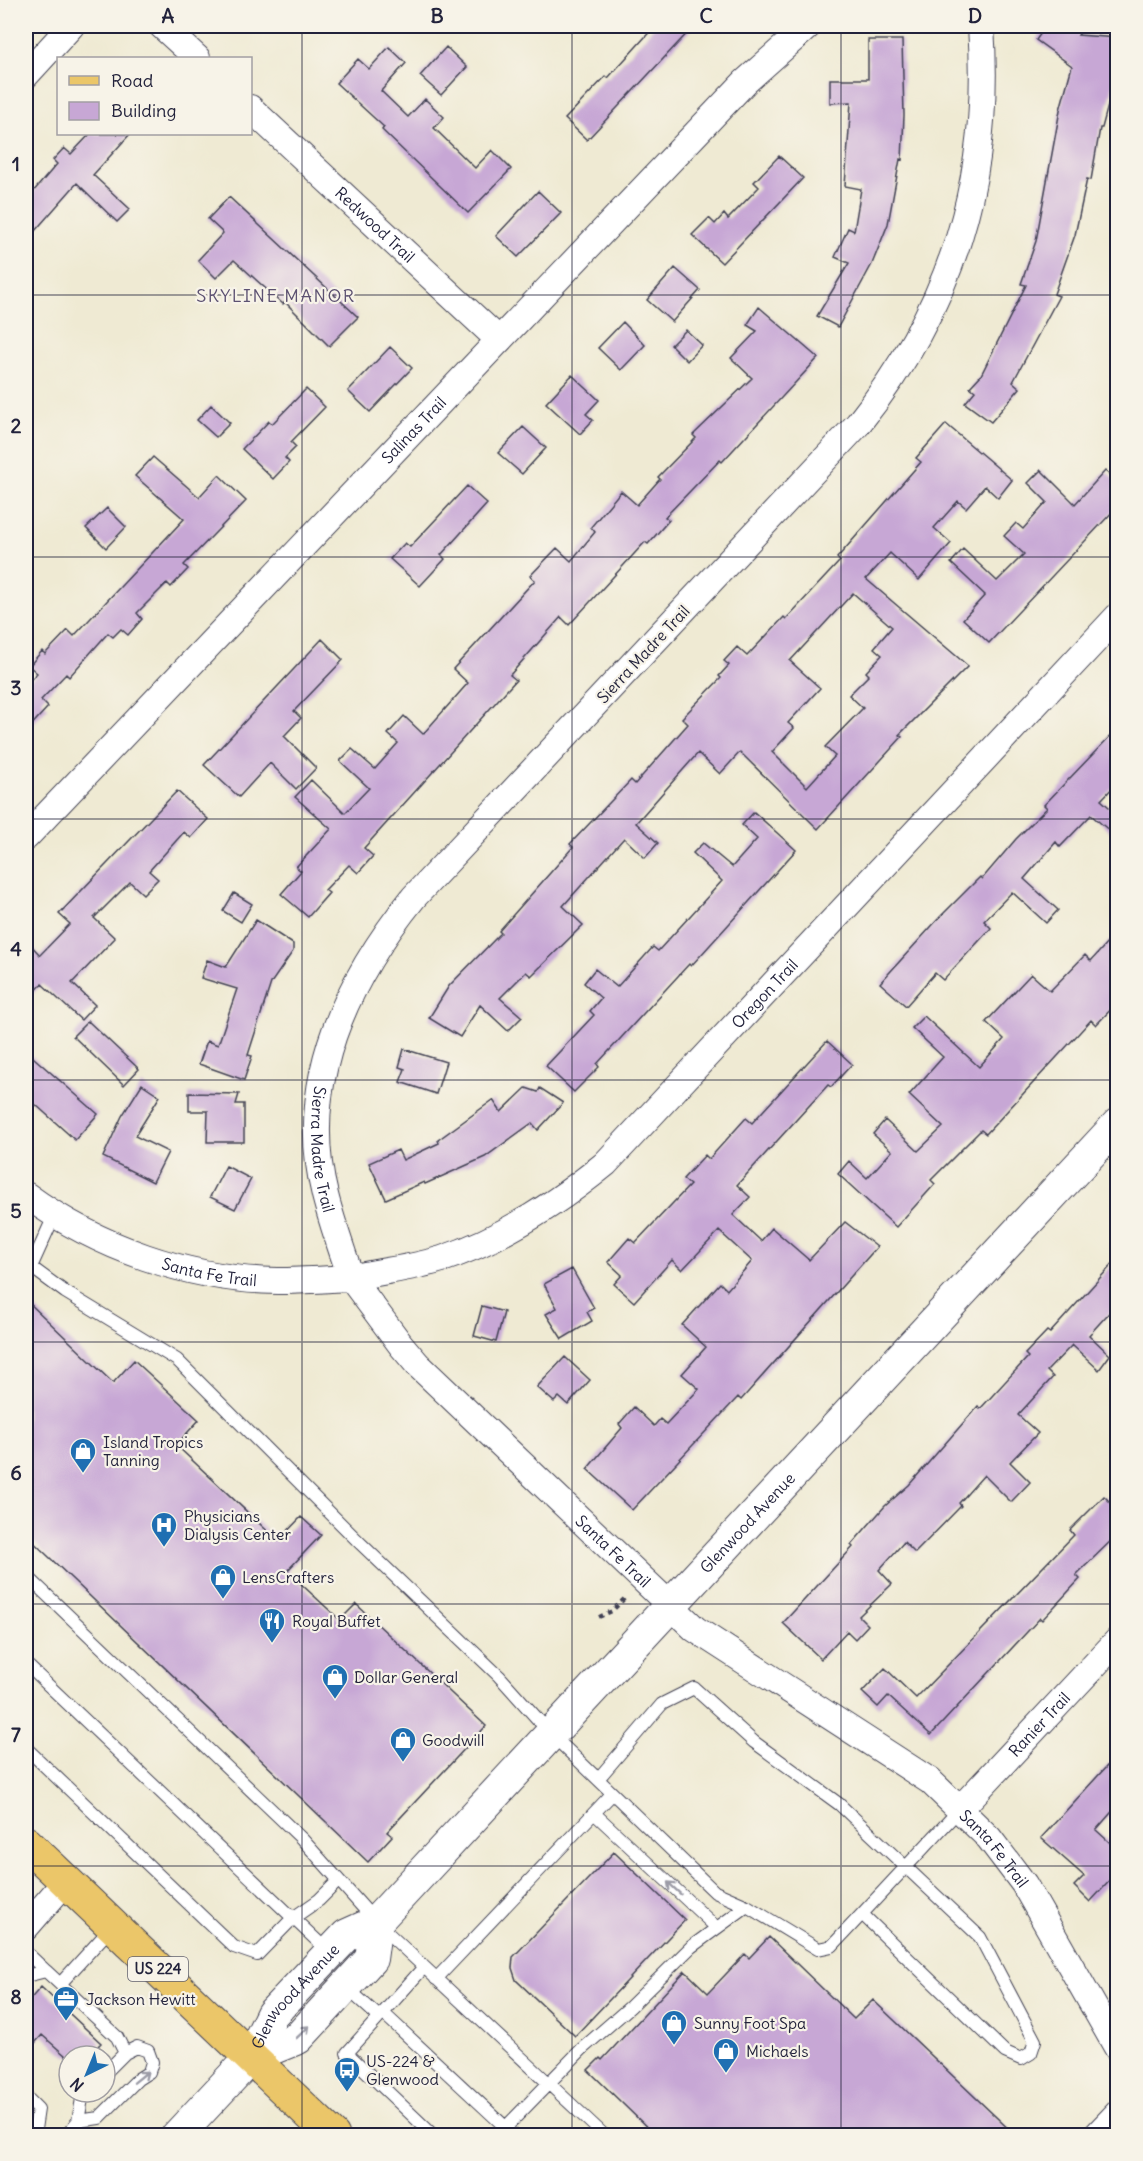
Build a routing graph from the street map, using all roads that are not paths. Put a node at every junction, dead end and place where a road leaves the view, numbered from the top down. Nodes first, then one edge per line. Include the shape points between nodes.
1 (71, 26) edge
2 (162, 26) edge
3 (808, 26) edge
4 (981, 26) edge
5 (196, 57) edge
6 (26, 75) edge
7 (252, 110) edge
8 (499, 340) junction
9 (1118, 616) edge
10 (26, 837) edge
11 (1118, 1124) edge
12 (26, 1195) edge
13 (55, 1214) junction
14 (28, 1265) edge
15 (351, 1278) junction
16 (26, 1575) edge
17 (671, 1604) junction
18 (1118, 1640) edge
19 (26, 1664) edge
20 (550, 1734) junction
21 (26, 1748) edge
22 (598, 1779) junction
23 (612, 1794) junction
24 (960, 1809) junction
25 (594, 1813) junction
26 (26, 1843) edge
27 (906, 1867) junction
28 (66, 1881) junction
29 (338, 1882) junction
30 (747, 1906) junction
31 (862, 1914) junction
32 (293, 1918) junction
33 (376, 1922) junction
34 (113, 1926) junction
35 (26, 1927) edge
36 (717, 1928) junction
37 (26, 1952) edge
38 (330, 1953) junction
39 (424, 1967) junction
40 (46, 1971) junction
41 (26, 1976) edge
42 (436, 1979) junction
43 (60, 1984) junction
44 (345, 1987) junction
45 (381, 2015) junction
46 (1118, 2049) edge
47 (124, 2053) junction
48 (251, 2057) junction
49 (117, 2060) edge
50 (549, 2083) junction
51 (26, 2097) edge
52 (81, 2104) edge
53 (1118, 2113) edge
54 (78, 2121) junction
55 (321, 2132) edge
56 (510, 2132) edge
57 (29, 2133) edge
58 (66, 2136) edge
59 (177, 2136) edge
60 (434, 2136) edge
61 (605, 2136) edge
62 (1096, 2136) edge

1 - 6 street
2 - 5 street
3 - 8 street, Salinas Trail via 745,82
4 - 15 street, Sierra Madre Trail via 982,123 968,212 935,304 902,365 858,424 414,897 366,963 345,1003 331,1039 323,1076 319,1127 325,1194
7 - 8 street, Redwood Trail
8 - 10 street, Salinas Trail
9 - 15 street, Oregon Trail via 605,1164 550,1206 483,1242 441,1259
11 - 17 street, Glenwood Avenue
12 - 13 street, Santa Fe Trail
13 - 14 lane
13 - 15 street, Santa Fe Trail via 154,1260 217,1275 277,1281
14 - 20 lane via 177,1360 499,1676
15 - 17 street, Santa Fe Trail via 418,1365
16 - 29 lane via 302,1839
17 - 20 street, Glenwood Avenue
17 - 24 street, Santa Fe Trail via 711,1641 930,1781
18 - 24 street, Ranier Trail
19 - 32 lane
20 - 22 lane
20 - 33 street, Glenwood Avenue
21 - 32 lane via 234,1947 257,1955
22 - 23 lane
22 - 27 lane via 662,1704 694,1688 754,1742 839,1804
23 - 25 lane
23 - 30 lane via 715,1892
24 - 27 lane
24 - 46 street, Santa Fe Trail via 989,1838 1024,1884
36 -> 25 lane
25 - 42 lane
26 - 28 main road, US 224
27 - 31 lane
27 - 31 lane via 980,1937 1035,2041 1031,2053 1021,2059 1005,2052
28 - 34 main road, US 224
28 - 35 street
29 - 32 lane
29 - 33 lane
30 - 31 lane via 818,1949 832,1946
30 - 36 lane
32 - 38 lane
33 - 38 street, Glenwood Avenue via 347,1935
33 - 39 lane
33 - 44 street, Glenwood Avenue via 371,1959
34 - 43 lane
34 - 48 main road, US 224
36 - 50 lane
37 - 40 lane
38 - 48 street, Glenwood Avenue via 272,2014
39 - 42 lane
39 - 45 lane
40 - 41 lane
40 - 43 lane
42 - 50 lane
43 - 47 lane via 117,2037
44 - 45 lane
48 -> 44 street, Glenwood Avenue via 298,2038
45 - 56 lane
45 - 60 lane via 347,2053
47 - 49 lane
54 -> 47 lane via 99,2118 149,2072 152,2062 148,2051 137,2047
48 - 55 main road, US 224
48 - 59 street, Glenwood Avenue
50 - 56 lane
50 - 61 lane
51 - 57 lane via 38,2109
52 - 54 lane
53 - 62 street
54 - 58 lane

